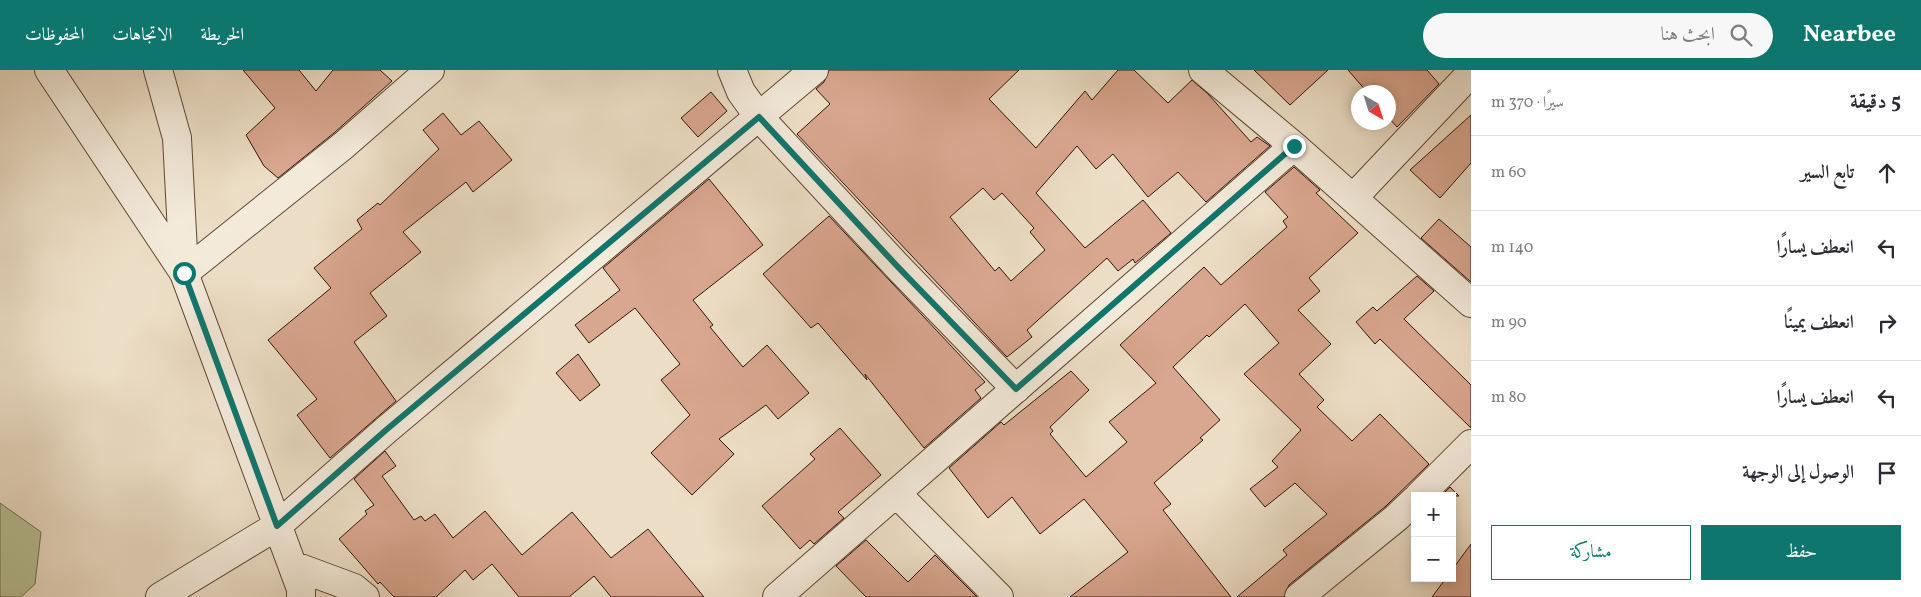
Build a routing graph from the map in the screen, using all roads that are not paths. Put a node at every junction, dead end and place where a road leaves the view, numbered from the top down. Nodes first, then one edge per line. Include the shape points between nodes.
1 (49, 70) edge
2 (158, 70) edge
3 (430, 70) edge
4 (732, 70) edge
5 (814, 70) edge
6 (1203, 70) edge
7 (1470, 74) edge
8 (759, 117) junction
9 (1294, 146) junction
10 (1352, 198) junction
11 (184, 273) junction
12 (1471, 303) edge
13 (1016, 389) junction
14 (1471, 444) edge
15 (1423, 492) edge
16 (896, 493) junction
17 (1411, 504) edge
18 (277, 526) junction
19 (292, 565) junction
20 (160, 597) edge
21 (301, 597) edge
22 (365, 597) edge
23 (777, 597) edge
24 (999, 597) edge
25 (1299, 597) edge

1 - 11 street
2 - 11 street via 176,138
3 - 11 street via 344,146
4 - 8 street via 741,92
5 - 8 street
6 - 9 street
7 - 10 street
8 - 13 street via 884,253
8 - 18 street via 386,430
9 - 10 street
9 - 13 street
10 - 12 street
11 - 18 street
13 - 16 street
14 - 15 street
16 - 23 street
16 - 24 street
17 - 25 street
18 - 19 street
18 - 20 street
19 - 21 street
19 - 22 street via 354,588

